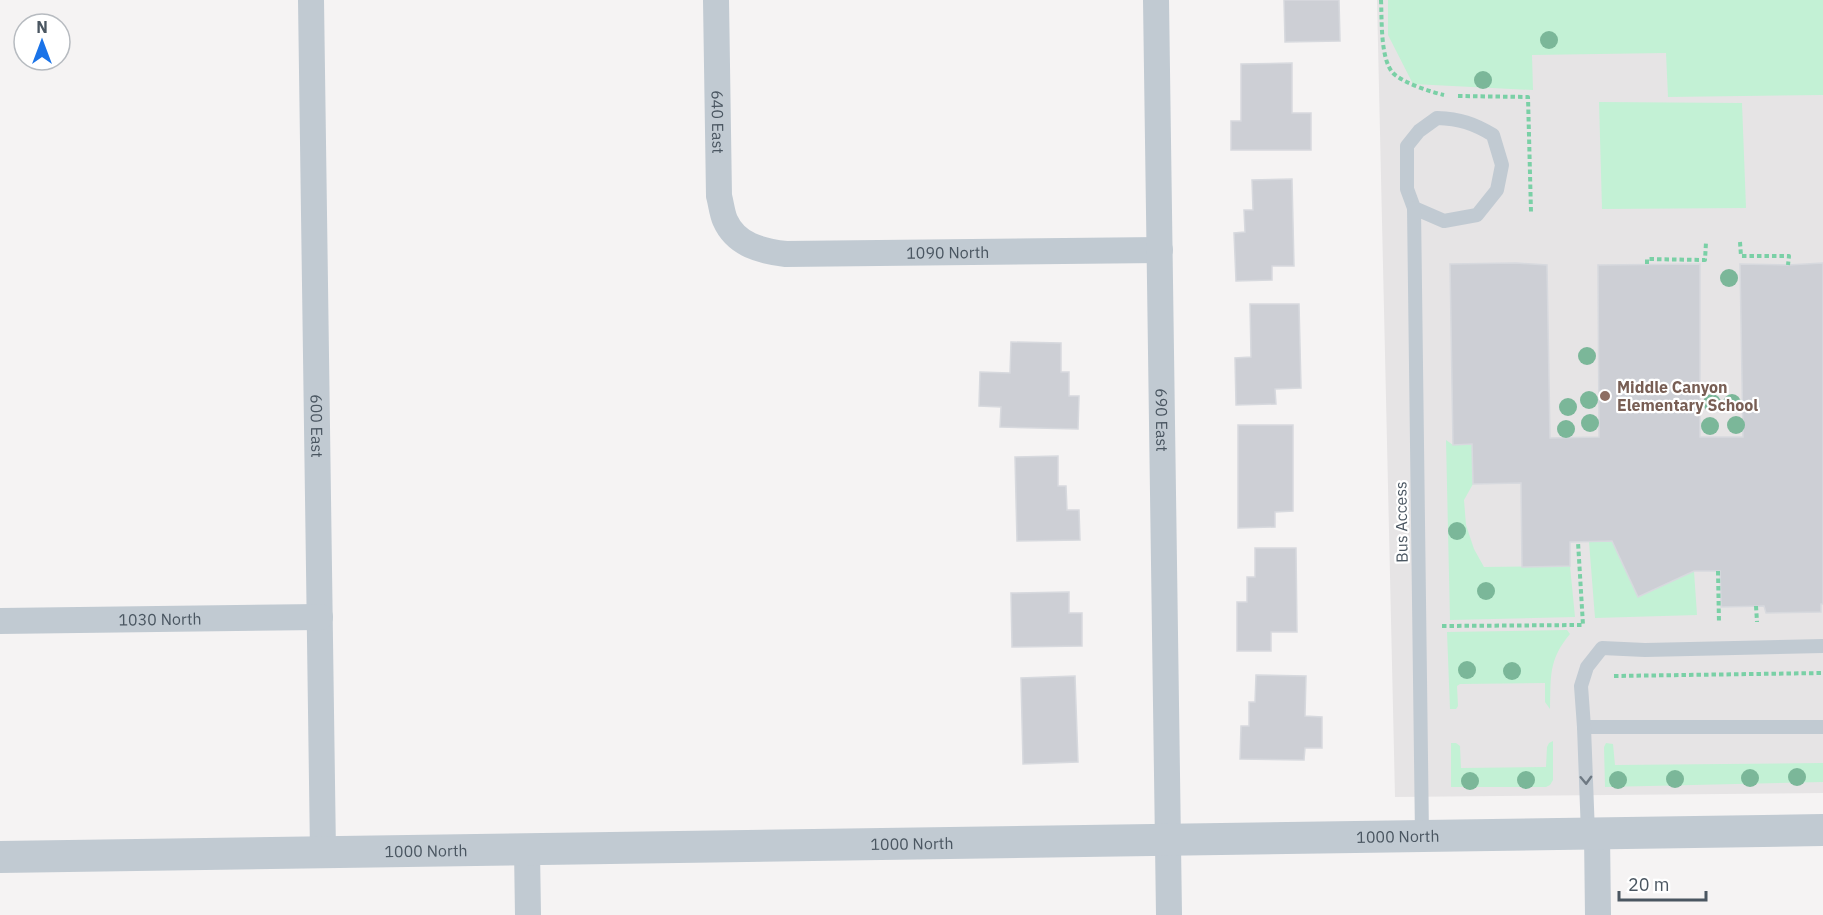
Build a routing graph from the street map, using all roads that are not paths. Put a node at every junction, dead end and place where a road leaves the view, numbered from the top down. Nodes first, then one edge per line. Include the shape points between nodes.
1 (311, 0) edge
2 (716, 0) edge
3 (1156, 0) edge
4 (1414, 208) junction
5 (739, 239) joint
6 (1160, 250) junction
7 (320, 617) junction
8 (0, 621) edge
9 (1823, 646) edge
10 (1584, 727) junction
11 (1823, 727) edge
12 (1823, 830) edge
13 (1592, 834) junction
14 (1422, 836) junction
15 (1168, 840) junction
16 (527, 850) junction
17 (323, 853) junction
18 (0, 857) edge
19 (528, 915) edge
20 (1169, 915) edge
21 (1598, 915) edge

1 - 7 street, 600 East
2 - 5 street, 640 East via 719,196 725,220
3 - 6 street, 690 East
4 - 4 lane via 1444,221 1477,215 1497,190 1502,165 1493,135 1459,119 1437,118 1419,131 1407,146 1407,189
4 - 14 lane, Bus Access
5 - 6 street, 1090 North via 762,251 786,254
6 - 15 street, 690 East
7 - 8 street, 1030 North
7 - 17 street, 600 East
9 - 10 lane via 1602,648 1587,667 1581,686
10 - 11 lane
10 -> 13 lane
12 - 13 street, 1000 North
13 - 14 street, 1000 North
13 - 21 street
14 - 15 street, 1000 North
15 - 16 street, 1000 North
15 - 20 street, 690 East
16 - 17 street, 1000 North
16 - 19 street
17 - 18 street, 1000 North

